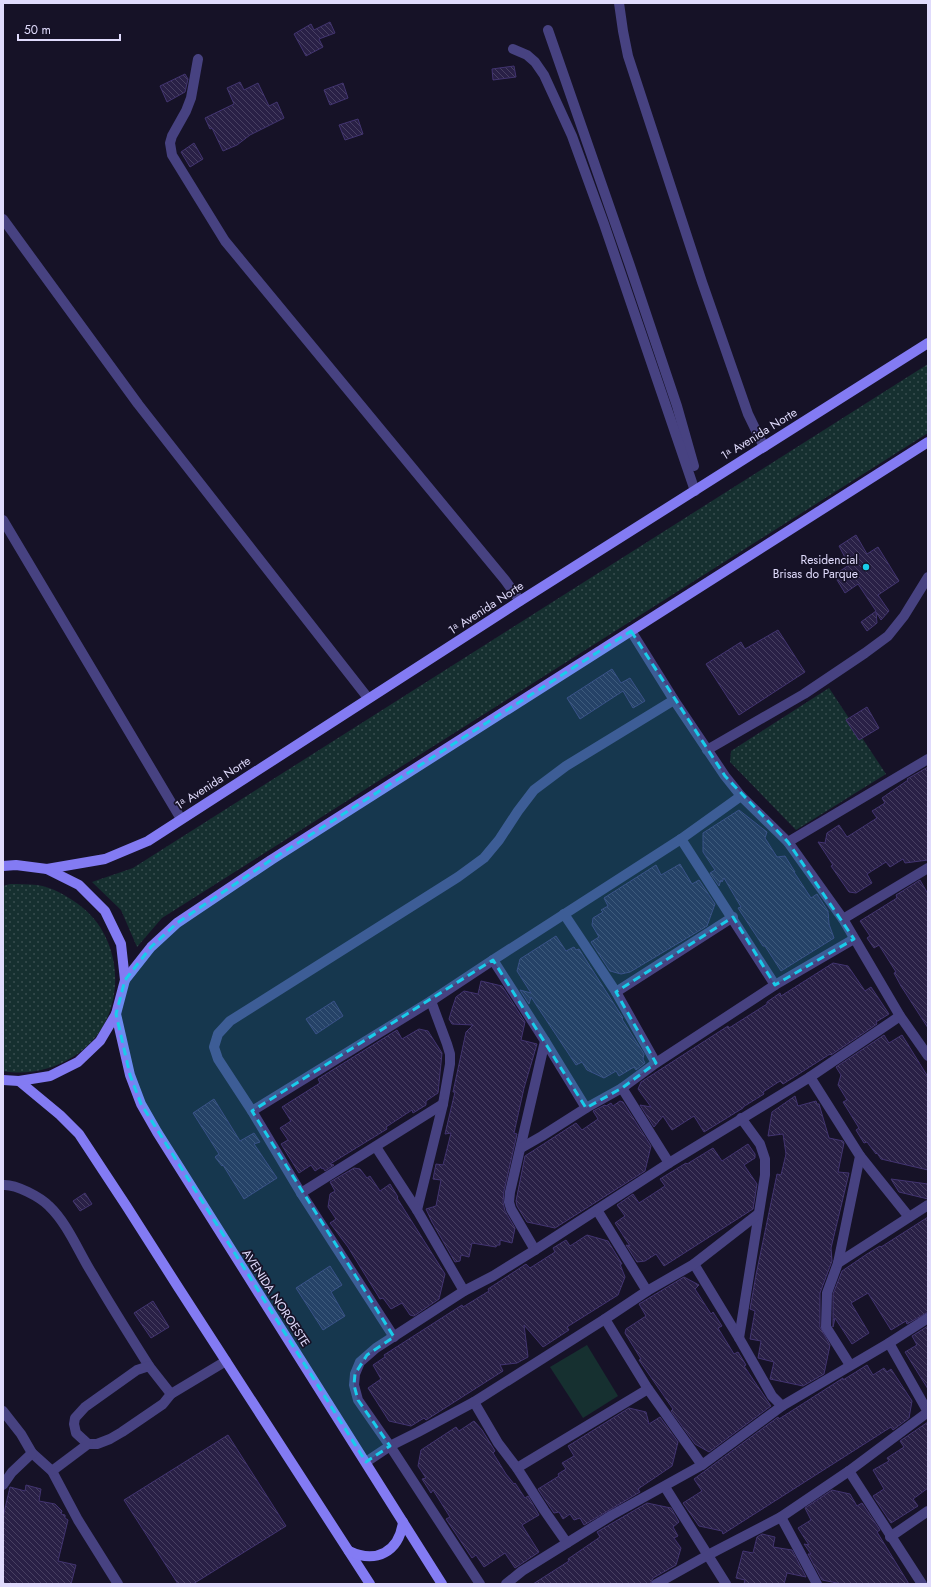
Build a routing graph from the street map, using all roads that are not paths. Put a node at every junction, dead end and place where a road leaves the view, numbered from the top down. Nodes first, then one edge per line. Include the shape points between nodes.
1 (619, 3) edge
2 (548, 30) dead end
3 (513, 49) dead end
4 (198, 59) dead end
5 (3, 219) edge
6 (928, 342) edge
7 (928, 442) edge
8 (764, 447) junction
9 (698, 489) junction
10 (3, 520) edge
11 (928, 577) edge
12 (520, 601) junction
13 (631, 631) junction
14 (368, 698) junction
15 (674, 700) junction
16 (707, 750) junction
17 (928, 759) edge
18 (741, 796) junction
19 (181, 819) junction
20 (681, 839) junction
21 (788, 842) junction
22 (3, 866) edge
23 (928, 868) edge
24 (46, 869) junction
25 (564, 914) junction
26 (733, 917) junction
27 (843, 920) junction
28 (854, 939) junction
29 (493, 960) junction
30 (124, 980) junction
31 (775, 985) junction
32 (616, 992) junction
33 (431, 1001) junction
34 (116, 1014) junction
35 (900, 1016) junction
36 (545, 1041) junction
37 (928, 1056) edge
38 (656, 1063) junction
39 (810, 1077) junction
40 (3, 1080) edge
41 (19, 1081) junction
42 (622, 1088) junction
43 (442, 1104) junction
44 (586, 1108) junction
45 (252, 1111) junction
46 (741, 1118) junction
47 (376, 1147) junction
48 (521, 1148) junction
49 (860, 1156) junction
50 (669, 1163) junction
51 (3, 1184) edge
52 (301, 1193) junction
53 (928, 1205) edge
54 (417, 1210) junction
55 (597, 1210) junction
56 (758, 1215) junction
57 (909, 1217) junction
58 (535, 1250) junction
59 (838, 1263) junction
60 (694, 1264) junction
61 (464, 1291) junction
62 (647, 1291) junction
63 (928, 1318) edge
64 (605, 1319) junction
65 (394, 1337) junction
66 (739, 1338) junction
67 (889, 1343) junction
68 (226, 1361) junction
69 (850, 1365) junction
70 (149, 1366) junction
71 (648, 1389) junction
72 (171, 1394) junction
73 (474, 1402) junction
74 (782, 1406) junction
75 (3, 1411) edge
76 (928, 1412) edge
77 (88, 1444) junction
78 (390, 1446) junction
79 (32, 1453) junction
80 (366, 1462) junction
81 (702, 1465) junction
82 (517, 1468) junction
83 (52, 1470) junction
84 (848, 1470) junction
85 (3, 1484) edge
86 (665, 1487) junction
87 (928, 1511) edge
88 (781, 1517) junction
89 (403, 1522) junction
90 (890, 1536) junction
91 (567, 1543) junction
92 (349, 1551) junction
93 (708, 1555) junction
94 (118, 1584) edge
95 (370, 1584) edge
96 (442, 1584) edge
97 (480, 1584) edge
98 (506, 1584) edge
99 (656, 1584) edge
100 (726, 1584) edge
101 (817, 1584) edge
102 (922, 1584) edge

1 - 8 street via 628,56 702,282 748,414
2 - 9 street via 677,406
3 - 9 street via 527,55 544,75 572,136
4 - 12 street via 191,98 170,143 172,155 225,241
5 - 14 street via 138,404
6 - 8 main road, 1ᵃ Avenida Norte
7 - 13 main road
8 - 9 main road, 1ᵃ Avenida Norte
9 - 12 main road, 1ᵃ Avenida Norte
10 - 19 street
11 - 16 street via 904,616 888,636 804,694
12 - 14 main road, 1ᵃ Avenida Norte
13 - 15 street
13 - 30 main road via 177,923 151,947
14 - 19 main road, 1ᵃ Avenida Norte
15 - 16 street
15 - 45 street via 566,766 534,790 484,858 458,877 223,1027 214,1046 215,1052
16 - 18 street
17 - 21 street
18 - 20 street
18 - 21 street
19 - 24 main road, 1ᵃ Avenida Norte via 148,840 105,859
20 - 25 street
20 - 26 street
21 - 27 street
22 - 24 main road via 16,864
23 - 27 street
24 - 30 main road via 79,885 105,911 121,944
25 - 29 street
25 - 32 street
26 - 31 street
26 - 32 street
27 - 28 street
28 - 31 street
28 - 35 street
29 - 33 street
29 - 36 street
30 - 34 main road
31 - 38 street
32 - 38 street
33 - 43 street via 450,1054
33 - 45 street
34 - 41 main road via 100,1041 78,1062 50,1076
34 - 80 main road, AVENIDA NOROESTE via 130,1074 141,1104 190,1187
35 - 37 street
35 - 39 street
36 - 44 street
36 - 48 street
38 - 42 street
39 - 46 street
39 - 49 street
40 - 41 main road
41 - 68 main road via 79,1134
42 - 44 street
42 - 50 street
43 - 47 street
43 - 54 street
44 - 48 street
45 - 52 street
46 - 50 street
46 - 56 street via 760,1144 765,1159
47 - 52 street
47 - 54 street
48 - 58 street via 509,1202
49 - 57 street
49 - 59 street
50 - 55 street
51 - 70 street via 30,1193 49,1205 62,1221
52 - 65 street
53 - 57 street
54 - 61 street
55 - 58 street
55 - 62 street
56 - 60 street
56 - 66 street
57 - 59 street
58 - 61 street
59 - 69 street via 827,1293 826,1327
60 - 62 street
60 - 66 street
61 - 65 street
62 - 64 street
63 - 67 street
64 - 71 street
64 - 73 street
65 - 78 street via 360,1362 354,1385 358,1400
66 - 74 street via 772,1396
67 - 69 street
67 - 76 street
68 - 72 street
68 - 92 main road
69 - 74 street
70 - 72 street
70 - 77 street via 137,1370 85,1407 75,1418 76,1433
71 - 81 street
71 - 82 street
72 - 77 street via 163,1404 110,1440
73 - 78 street
73 - 82 street via 498,1443
74 - 81 street
75 - 79 street
76 - 84 street
77 - 83 street
78 - 80 street
78 - 97 street
79 - 83 street
79 - 85 street
80 - 89 main road, AVENIDA NOROESTE
81 - 86 street
82 - 91 street
83 - 94 street via 78,1520
84 - 88 street
84 - 90 street
86 - 91 street
86 - 93 street
87 - 90 street
88 - 93 street
88 - 101 street
89 - 92 main road via 397,1542 380,1555 358,1556
89 - 96 main road, AVENIDA NOROESTE
90 - 102 street
91 - 98 street
92 - 95 main road
93 - 99 street
93 - 100 street

